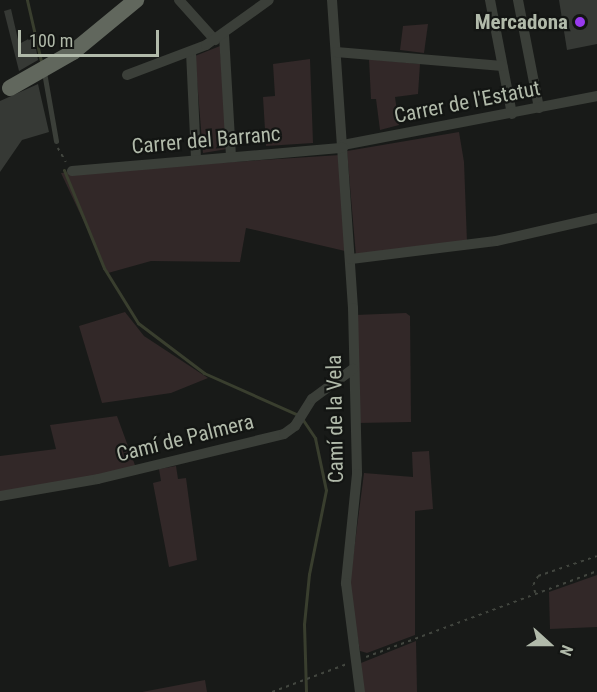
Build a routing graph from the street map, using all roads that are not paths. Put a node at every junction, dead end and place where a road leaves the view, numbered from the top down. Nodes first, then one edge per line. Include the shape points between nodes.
1 (136, 0) edge
2 (179, 0) edge
3 (269, 0) edge
4 (332, 0) edge
5 (490, 0) edge
6 (518, 0) edge
7 (220, 38) junction
8 (191, 52) junction
9 (336, 52) junction
10 (502, 66) junction
11 (44, 70) junction
12 (127, 75) dead end
13 (10, 88) dead end
14 (597, 96) edge
15 (539, 108) junction
16 (512, 114) junction
17 (56, 141) road end
18 (343, 146) junction
19 (231, 157) junction
20 (196, 160) junction
21 (72, 171) road end
22 (597, 218) edge
23 (351, 259) junction
24 (352, 369) junction
25 (0, 496) edge
26 (360, 692) edge

1 - 11 highway via 89,40
2 - 7 street
3 - 7 street
4 - 9 street, Camí de la Vela
5 - 10 street
6 - 15 street
7 - 8 street
7 - 19 street
8 - 12 street
8 - 20 street
9 - 10 street
9 - 18 street, Camí de la Vela
10 - 16 street
11 - 13 highway
11 - 17 lane
14 - 15 street, Carrer de l'Estatut
15 - 16 street, Carrer de l'Estatut
16 - 18 street, Carrer de l'Estatut
18 - 19 street, Carrer del Barranc
18 - 23 street, Camí de la Vela
19 - 20 street, Carrer del Barranc
20 - 21 street, Carrer del Barranc
22 - 23 street via 496,241
23 - 24 street, Camí de la Vela
24 - 25 street, Camí de Palmera via 312,399 295,426 284,434 98,479
24 - 26 street, Camí de la Vela via 357,474 346,583

